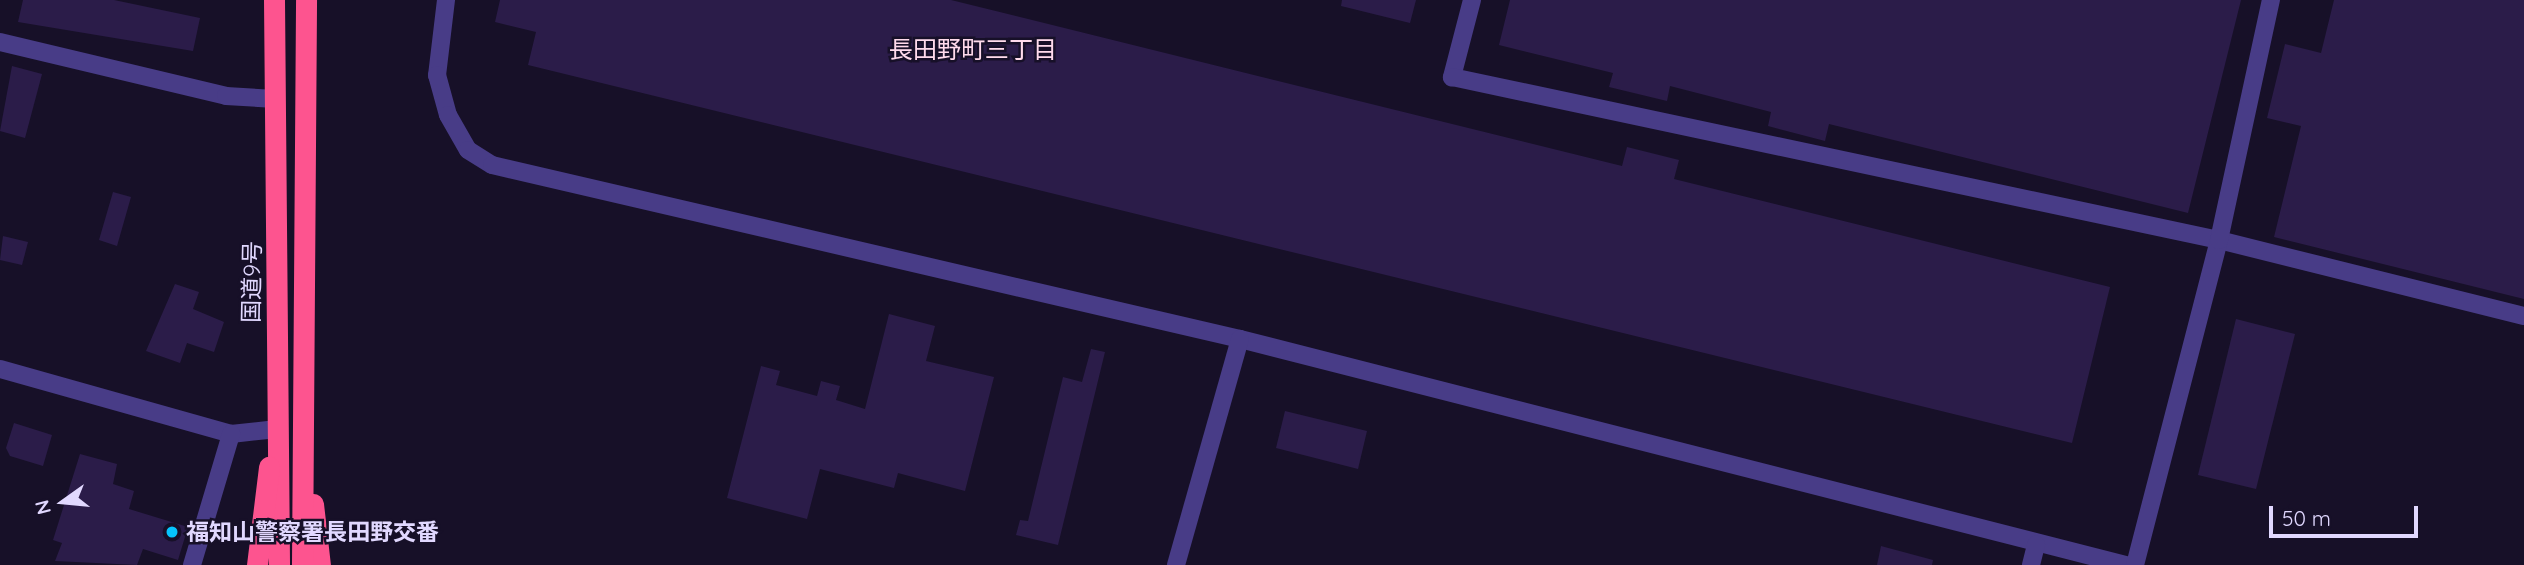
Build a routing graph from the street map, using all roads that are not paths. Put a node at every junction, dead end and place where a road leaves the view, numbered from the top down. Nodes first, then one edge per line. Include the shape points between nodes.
1 (274, 0) edge
2 (306, 0) edge
3 (446, 0) edge
4 (1472, 0) edge
5 (2271, 0) edge
6 (0, 42) edge
7 (275, 99) junction
8 (2219, 240) junction
9 (2524, 316) edge
10 (1240, 340) junction
11 (0, 369) edge
12 (300, 387) junction
13 (277, 429) junction
14 (232, 434) junction
15 (2036, 545) junction
16 (192, 565) edge
17 (257, 565) edge
18 (279, 565) edge
19 (302, 565) edge
20 (320, 565) edge
21 (1176, 565) edge
22 (2031, 565) edge
23 (2126, 565) edge
24 (2134, 565) edge

1 - 7 highway, 国道9号
2 - 12 highway
3 - 10 street via 437,75 448,114 468,150 492,165
4 - 8 street via 1452,77
5 - 8 street
6 - 7 street via 226,96
7 - 13 highway, 国道9号
8 - 9 street
8 - 24 street
10 - 15 street
10 - 21 street
11 - 14 street
12 - 19 highway
12 - 20 highway
13 - 14 street
13 - 17 highway via 260,508
13 - 18 highway, 国道9号
14 - 16 street
15 - 22 street
15 - 23 street

